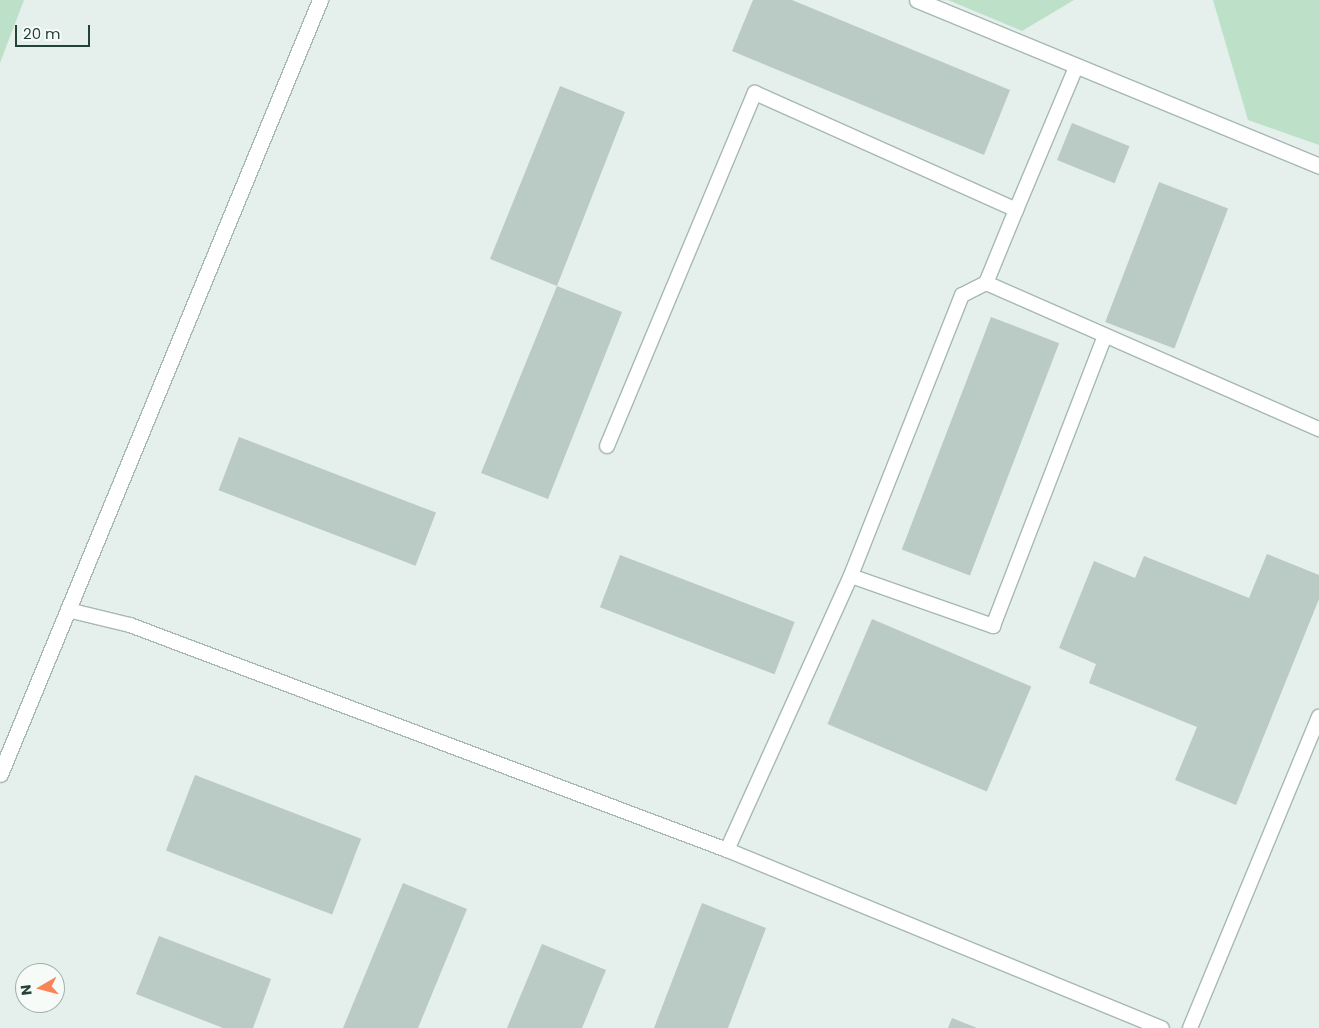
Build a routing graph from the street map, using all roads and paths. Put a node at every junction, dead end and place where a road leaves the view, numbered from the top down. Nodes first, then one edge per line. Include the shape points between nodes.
1 (320, 0) edge
2 (917, 0) edge
3 (1076, 67) junction
4 (1319, 166) edge
5 (1016, 210) junction
6 (986, 283) junction
7 (1105, 336) junction
8 (1319, 429) edge
9 (607, 446) dead end
10 (851, 576) junction
11 (68, 610) junction
12 (1319, 717) edge
13 (0, 774) edge
14 (726, 850) junction
15 (1162, 1028) edge
16 (1190, 1028) edge

1 - 11 street
2 - 3 street
3 - 4 street
3 - 5 lane
5 - 6 lane
5 - 9 lane via 755,94
6 - 7 lane
6 - 10 lane via 962,295
7 - 8 lane
7 - 10 lane via 993,626
10 - 14 lane
11 - 13 street
11 - 14 lane via 130,625
12 - 16 lane
14 - 15 lane

